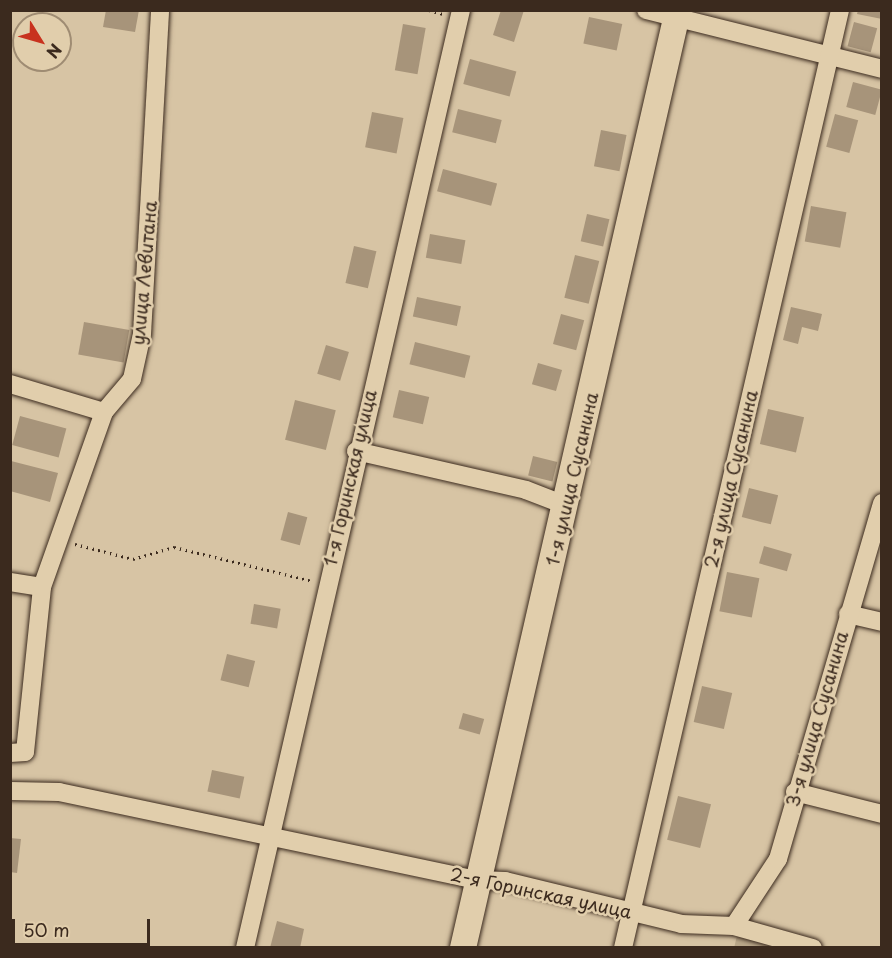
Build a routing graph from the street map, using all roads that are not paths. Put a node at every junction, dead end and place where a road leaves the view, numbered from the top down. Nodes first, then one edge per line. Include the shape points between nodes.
1 (160, 10) edge
2 (461, 10) edge
3 (646, 10) edge
4 (840, 10) edge
5 (677, 15) edge
6 (829, 55) junction
7 (882, 69) edge
8 (10, 384) edge
9 (104, 412) junction
10 (356, 451) junction
11 (882, 503) edge
12 (567, 506) junction
13 (10, 582) edge
14 (42, 587) junction
15 (848, 614) junction
16 (882, 622) edge
17 (18, 753) edge
18 (10, 791) edge
19 (795, 792) junction
20 (882, 814) edge
21 (269, 834) junction
22 (478, 880) junction
23 (631, 911) junction
24 (734, 926) junction
25 (245, 948) edge
26 (463, 948) edge
27 (623, 948) edge
28 (813, 948) edge

1 - 9 street, улица Левитана via 142,334 132,379
2 - 10 street, 1-я Горинская улица
3 - 5 street
4 - 6 street, 2-я улица Сусанина
5 - 6 street
5 - 12 street, 1-я улица Сусанина
6 - 7 street
6 - 23 street, 2-я улица Сусанина
8 - 9 street
9 - 14 street, улица Левитана
10 - 12 street via 526,490
10 - 21 street, 1-я Горинская улица
11 - 15 street, 3-я улица Сусанина
12 - 22 street, 1-я улица Сусанина
13 - 14 street
14 - 17 street, улица Левитана
15 - 16 street
15 - 19 street, 3-я улица Сусанина
18 - 21 street, 2-я Горинская улица via 59,792
19 - 20 street
19 - 24 street, 3-я улица Сусанина via 777,860 753,904
21 - 22 street, 2-я Горинская улица
21 - 25 street, 1-я Горинская улица
22 - 23 street, 2-я Горинская улица
22 - 26 street, 1-я улица Сусанина
23 - 24 street, 2-я Горинская улица via 681,924
23 - 27 street, 2-я улица Сусанина
24 - 28 street, 2-я Горинская улица

